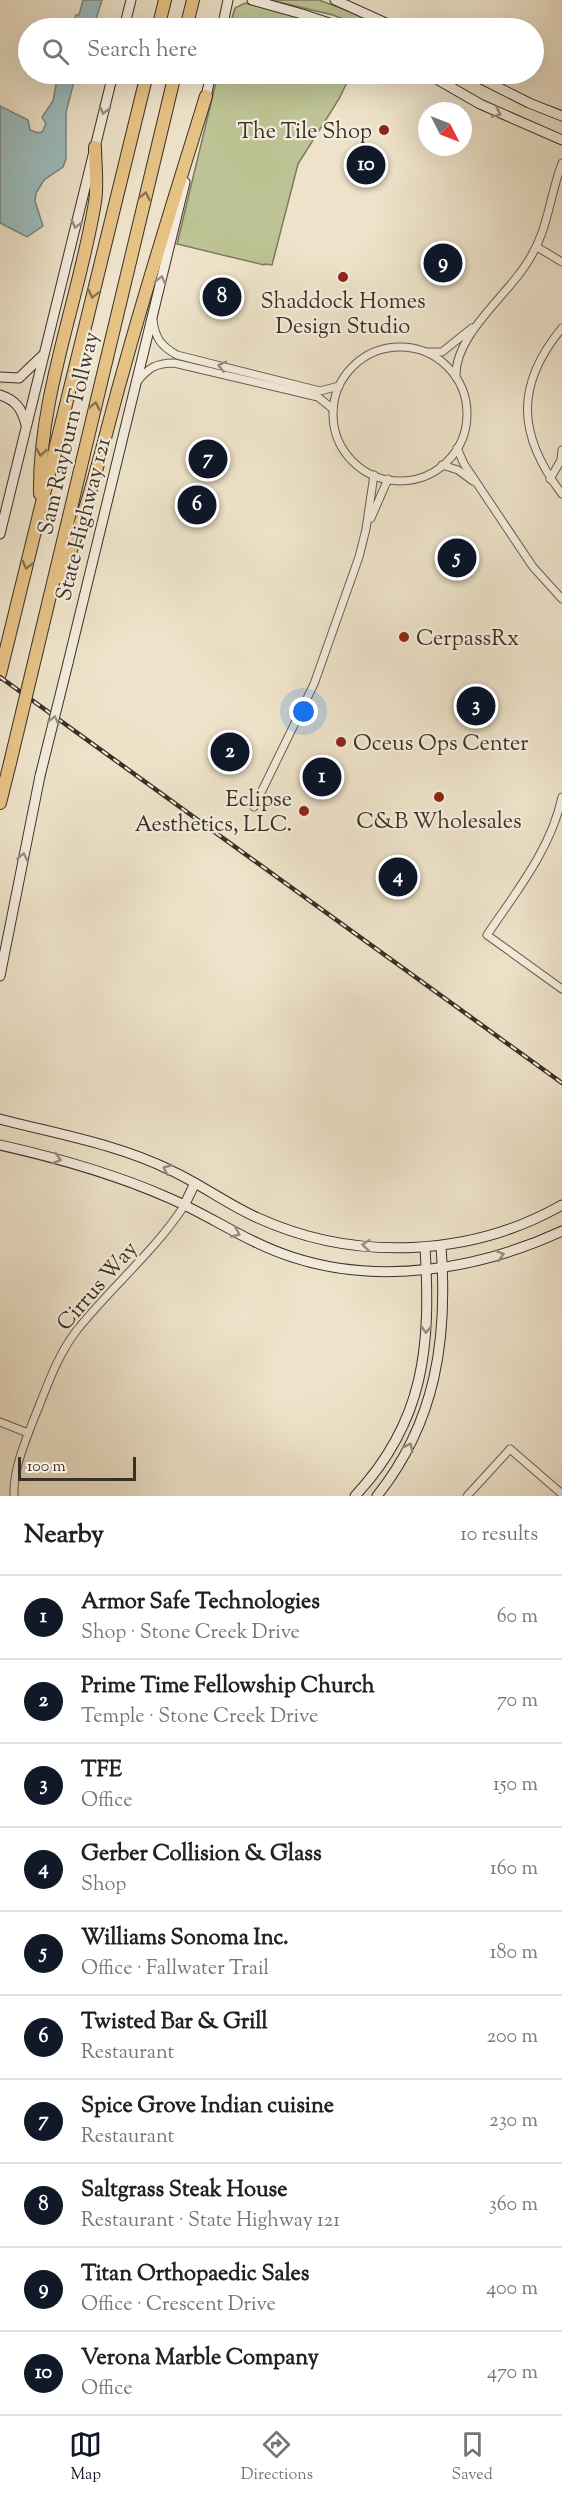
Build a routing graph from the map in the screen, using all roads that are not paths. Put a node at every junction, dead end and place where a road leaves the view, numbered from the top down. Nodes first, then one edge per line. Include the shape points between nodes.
1 (131, 0) edge
2 (165, 0) edge
3 (193, 0) edge
4 (228, 0) edge
5 (252, 0) edge
6 (335, 0) edge
7 (126, 18) edge
8 (160, 18) edge
9 (188, 18) edge
10 (224, 18) edge
11 (311, 18) edge
12 (375, 18) edge
13 (111, 84) edge
14 (145, 84) edge
15 (173, 84) edge
16 (209, 84) edge
17 (445, 84) edge
18 (492, 84) edge
19 (206, 96) junction
20 (562, 116) edge
21 (562, 140) edge
22 (95, 147) junction
23 (562, 163) edge
24 (537, 247) junction
25 (562, 262) edge
26 (152, 315) junction
27 (477, 325) junction
28 (562, 328) edge
29 (427, 352) junction
30 (44, 354) junction
31 (0, 377) edge
32 (456, 377) junction
33 (135, 384) junction
34 (339, 386) junction
35 (0, 395) edge
36 (333, 409) junction
37 (27, 426) junction
38 (457, 448) junction
39 (562, 450) edge
40 (442, 465) junction
41 (374, 475) junction
42 (550, 478) junction
43 (388, 479) junction
44 (478, 484) junction
45 (562, 494) edge
46 (41, 509) junction
47 (366, 529) junction
48 (0, 534) edge
49 (562, 599) edge
50 (47, 606) junction
51 (0, 674) edge
52 (562, 797) edge
53 (0, 803) edge
54 (254, 807) dead end
55 (0, 976) edge
56 (562, 988) edge
57 (0, 1119) edge
58 (0, 1145) edge
59 (195, 1183) junction
60 (562, 1205) edge
61 (184, 1206) junction
62 (562, 1231) edge
63 (441, 1247) junction
64 (425, 1248) junction
65 (443, 1268) junction
66 (426, 1270) junction
67 (409, 1417) junction
68 (422, 1421) junction
69 (0, 1422) edge
70 (28, 1433) junction
71 (562, 1494) edge
72 (14, 1496) edge
73 (355, 1496) edge
74 (377, 1496) edge
75 (467, 1496) edge

1 - 7 main road
2 - 8 highway
3 - 9 highway
4 - 10 main road
5 - 11 main road
6 - 12 main road
13 -> 22 main road
14 -> 46 highway, Sam Rayburn Tollway
50 -> 15 highway, Sam Rayburn Tollway
16 - 19 main road, State Highway 121
17 -> 21 main road via 480,104
18 - 20 main road
26 -> 19 main road, State Highway 121
19 - 50 highway via 126,358 93,482 68,559
22 -> 30 main road
22 -> 46 highway via 95,199 39,461
23 - 24 street
24 - 25 street
24 - 27 street via 512,285
26 - 33 main road, State Highway 121
34 -> 26 street via 320,391 177,355 163,347 155,334
27 - 29 street via 442,352
27 - 32 street via 457,359
28 - 42 street via 533,375 527,402 534,450
29 - 32 street via 445,363
29 - 34 street via 387,348 351,368
30 - 31 main road via 19,378
30 - 37 main road
32 - 38 street via 467,410 466,427
33 - 36 street via 146,370 159,363 174,363 318,397
55 -> 33 main road, State Highway 121, bridge via 40,776
34 - 36 street
35 - 37 main road via 15,402
36 - 41 street via 338,439 345,452
37 - 48 main road
38 - 40 street
38 - 44 street
39 - 42 street via 561,460
40 - 43 street via 411,480
40 - 44 street via 458,470
41 - 43 street
41 - 47 street
42 - 45 street
43 - 47 street
44 - 49 street via 533,567
46 -> 51 highway, Sam Rayburn Tollway
47 - 54 street via 314,684
50 - 53 highway, Sam Rayburn Tollway, bridge
52 - 56 street via 551,834 536,862 487,935
59 -> 57 main road via 117,1149
58 -> 61 main road via 109,1174
59 - 61 main road
64 -> 59 main road via 356,1244 311,1236 259,1219
60 - 63 main road via 515,1229
61 -> 66 main road via 292,1257 378,1272
61 - 70 street, Cirrus Way via 168,1231 62,1352
65 -> 62 main road via 521,1248
63 - 64 main road
63 - 65 main road
64 - 66 main road
65 - 66 main road
65 - 68 main road via 435,1379
66 -> 67 main road via 422,1369
67 - 68 main road
67 - 73 main road via 389,1454
74 -> 68 main road via 401,1462
69 - 70 street
70 - 72 street, Cirrus Way via 15,1472
71 - 75 street via 510,1449

